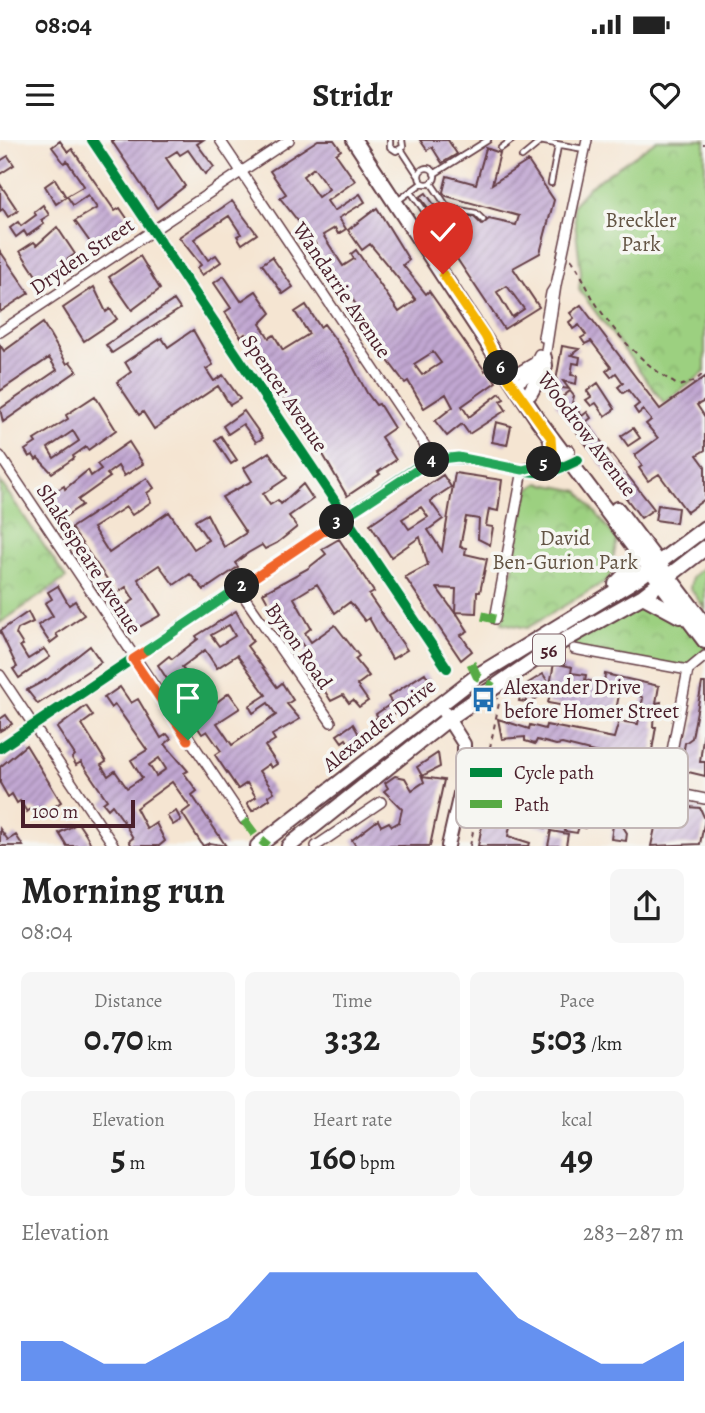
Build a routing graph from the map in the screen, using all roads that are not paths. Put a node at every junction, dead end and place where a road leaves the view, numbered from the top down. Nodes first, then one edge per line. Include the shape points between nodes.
1 (92, 140) edge
2 (220, 140) edge
3 (289, 140) edge
4 (354, 140) edge
5 (390, 140) edge
6 (402, 140) edge
7 (488, 140) edge
8 (512, 140) edge
9 (537, 141) edge
10 (586, 144) edge
11 (558, 146) junction
12 (501, 148) dead end
13 (401, 149) junction
14 (522, 157) dead end
15 (241, 172) junction
16 (434, 174) junction
17 (418, 175) junction
18 (422, 183) junction
19 (431, 183) junction
20 (551, 183) dead end
21 (411, 192) junction
22 (396, 203) junction
23 (448, 208) junction
24 (440, 213) dead end
25 (433, 217) dead end
26 (484, 220) dead end
27 (153, 230) junction
28 (556, 285) junction
29 (0, 332) edge
30 (544, 358) junction
31 (515, 379) junction
32 (530, 394) junction
33 (551, 438) junction
34 (0, 456) edge
35 (571, 457) junction
36 (434, 459) junction
37 (545, 463) junction
38 (523, 470) junction
39 (345, 517) junction
40 (705, 528) edge
41 (705, 548) edge
42 (638, 553) junction
43 (660, 561) junction
44 (664, 579) junction
45 (239, 588) junction
46 (643, 596) junction
47 (604, 598) junction
48 (495, 618) dead end
49 (698, 623) edge
50 (705, 640) edge
51 (574, 649) dead end
52 (705, 656) edge
53 (133, 659) junction
54 (447, 668) dead end
55 (688, 670) junction
56 (0, 675) edge
57 (435, 708) junction
58 (445, 721) junction
59 (331, 723) dead end
60 (33, 726) junction
61 (0, 748) edge
62 (464, 748) edge
63 (673, 748) edge
64 (381, 802) dead end
65 (456, 813) edge
66 (244, 820) dead end
67 (114, 846) edge
68 (258, 846) edge
69 (289, 846) edge
70 (316, 846) edge
71 (449, 846) edge

1 - 27 street, Spencer Avenue
2 - 15 street, Wandarrie Avenue
3 - 15 street, Dryden Street
4 - 22 main road, Woodrow Avenue
5 - 13 lane via 391,149
6 - 13 lane
7 - 16 lane
8 - 12 lane
9 - 11 lane
9 - 14 lane
10 - 11 lane
10 - 28 street
11 - 20 lane
13 - 17 lane
15 - 27 street, Dryden Street
15 - 36 street, Wandarrie Avenue
16 - 17 lane via 427,168
16 - 19 lane
17 - 18 lane
18 - 19 lane
18 - 21 lane
19 - 23 lane
21 - 22 lane
21 - 25 lane via 430,219
22 - 31 main road, Woodrow Avenue
23 - 24 lane
23 - 26 lane via 476,212
27 - 29 street, Dryden Street
27 - 39 street, Spencer Avenue
28 - 30 street
28 - 31 street via 540,353
30 - 31 street via 535,371
30 - 32 main road via 545,366
31 - 32 main road, Woodrow Avenue
31 - 33 main road, Woodrow Avenue
32 - 35 main road, Woodrow Avenue
33 - 35 main road, Woodrow Avenue
33 - 37 main road via 552,452
34 - 53 street, Shakespeare Avenue
35 - 37 street
35 - 38 street via 537,473
35 - 42 main road, Woodrow Avenue
35 - 43 main road, Woodrow Avenue
36 - 38 street via 458,457
36 - 39 street
37 - 38 street
38 - 48 street
39 - 45 street
39 - 54 street, Spencer Avenue
40 - 43 main road, Alexander Drive / 56
41 - 44 main road, Alexander Drive / 56
42 - 43 main road, Woodrow Avenue
42 - 47 main road via 631,569
43 - 44 main road, Woodrow Avenue
43 - 47 main road, Alexander Drive / 56
44 - 46 main road, Alexander Drive / 56
44 - 49 main road, Woodrow Avenue
45 - 53 street
45 - 59 street, Byron Road
46 - 49 main road
46 - 58 main road, Alexander Drive / 56 via 556,645
47 - 57 main road, Alexander Drive / 56 via 477,676
49 - 50 main road, Woodrow Avenue
51 - 55 street
52 - 55 street
53 - 60 street
53 - 66 street, Shakespeare Avenue
55 - 63 street
56 - 60 street
57 - 58 street
57 - 68 main road, Alexander Drive / 56
58 - 62 street
58 - 69 main road, Alexander Drive / 56
60 - 61 street
60 - 67 street
64 - 70 street
65 - 71 street

